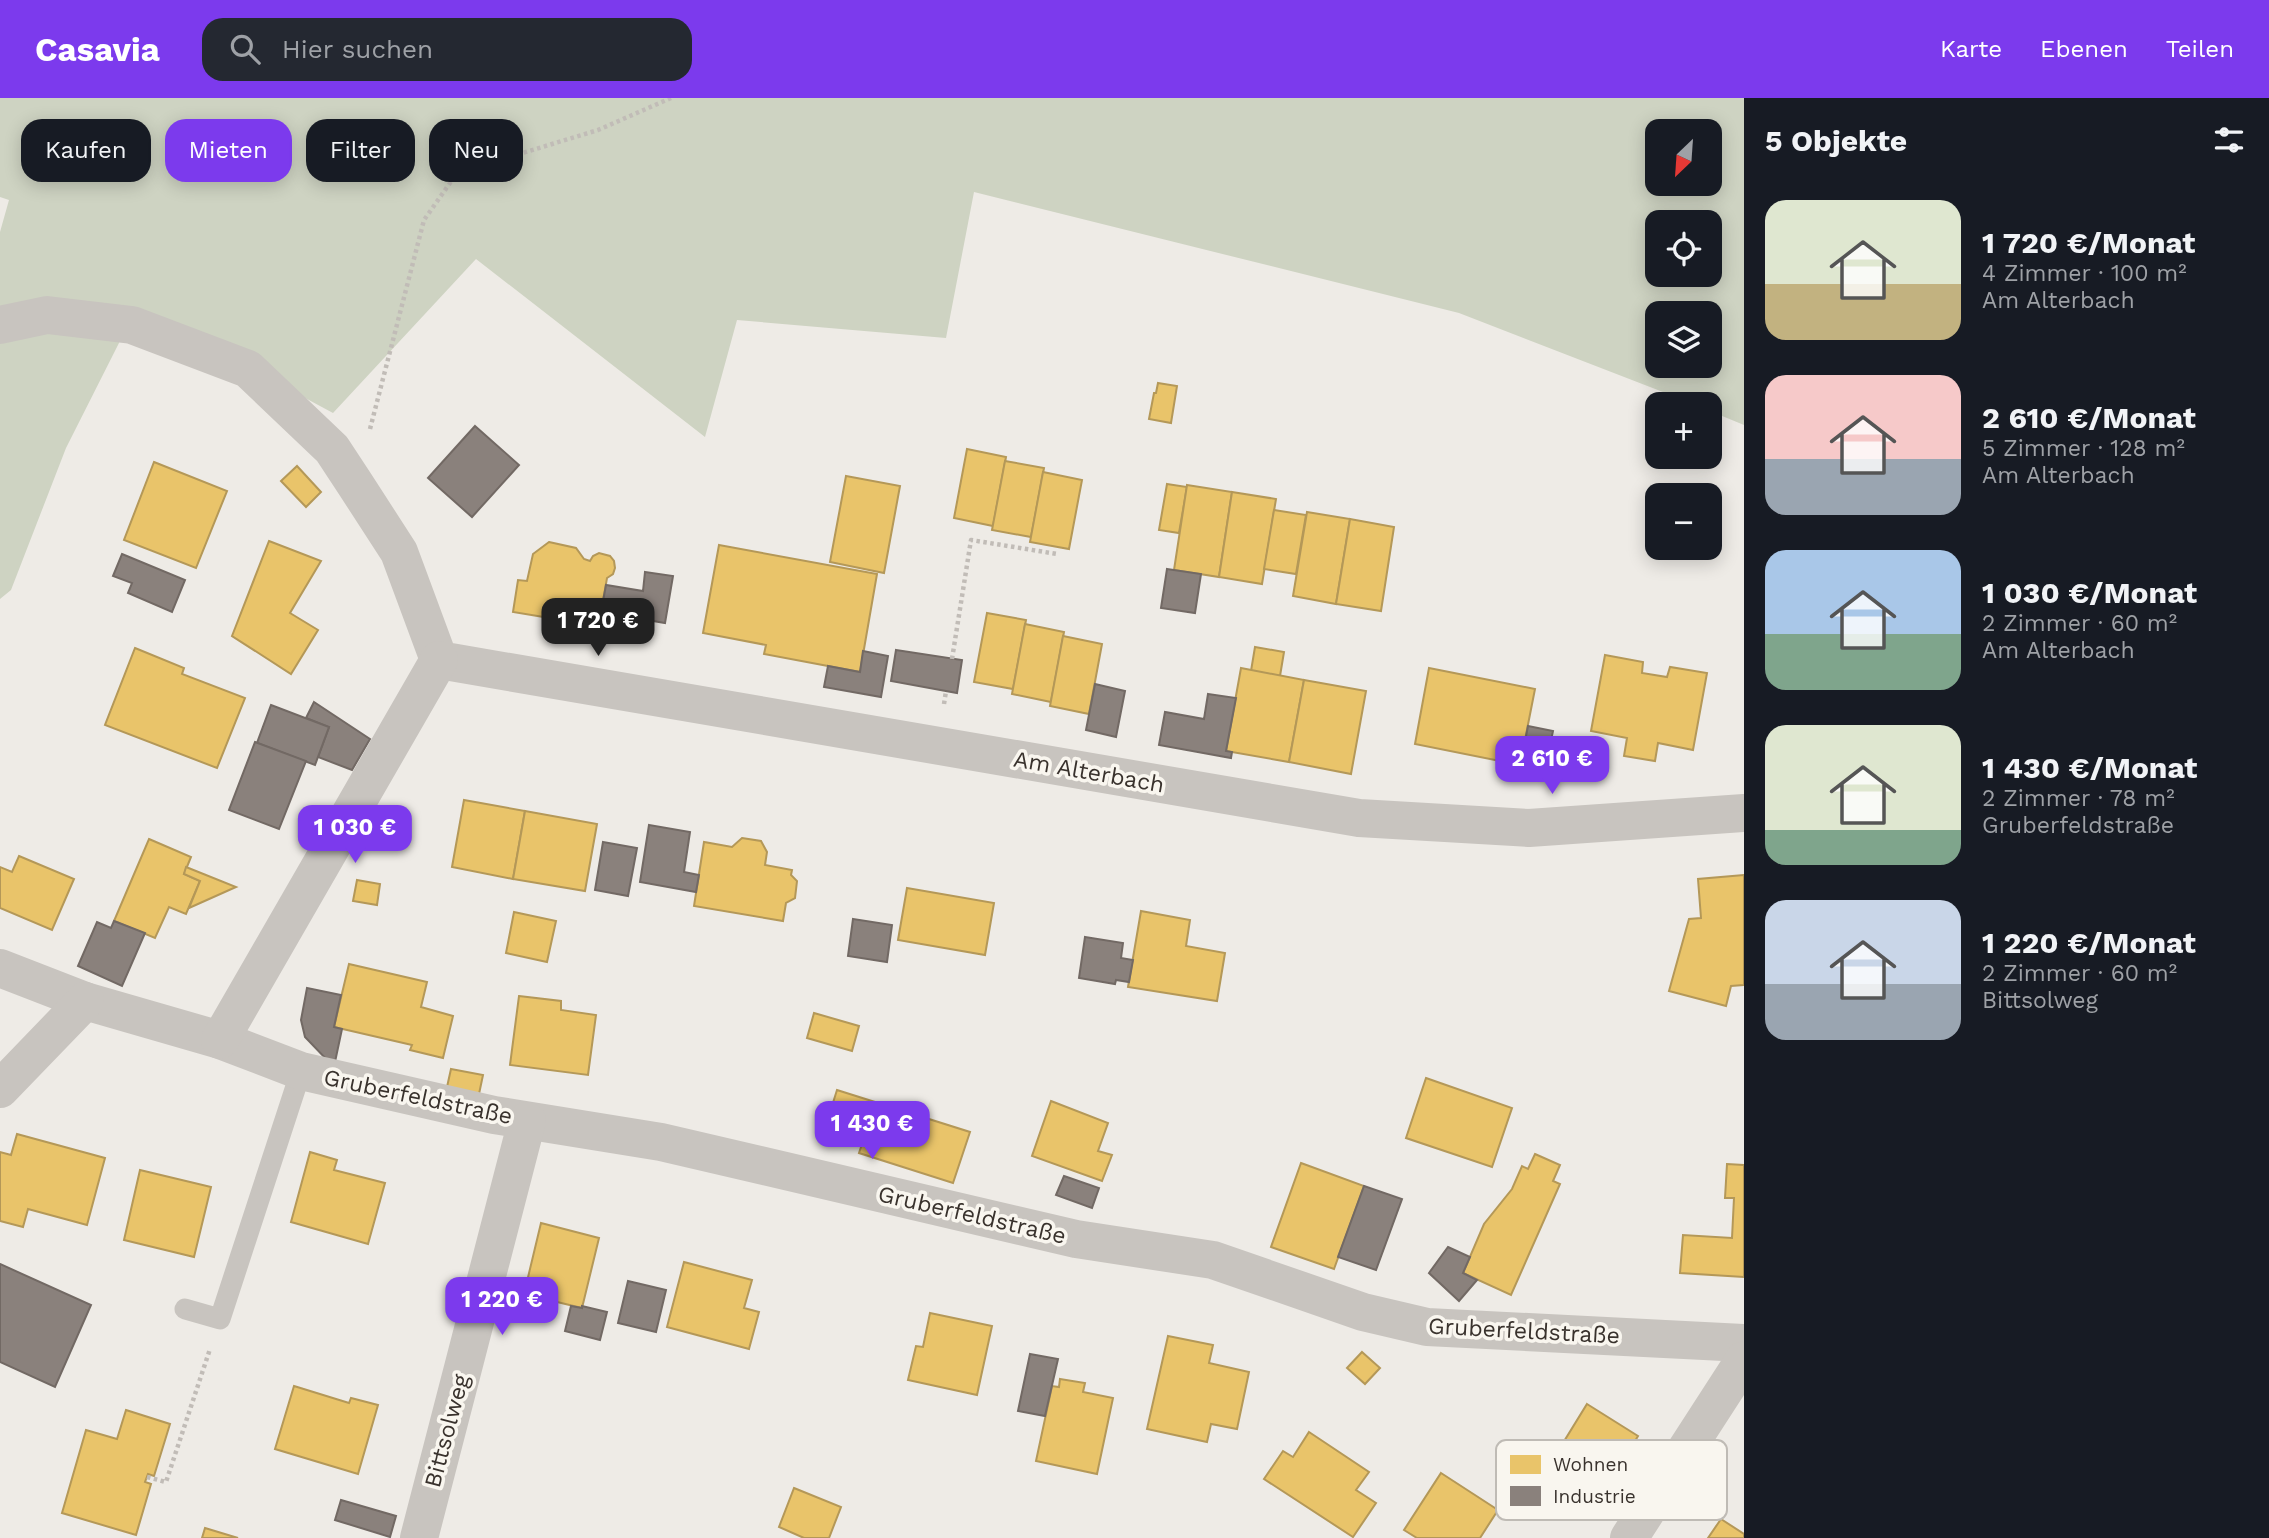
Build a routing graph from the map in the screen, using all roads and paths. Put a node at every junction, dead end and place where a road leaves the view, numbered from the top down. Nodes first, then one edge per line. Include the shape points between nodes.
1 (671, 98) edge
2 (0, 325) edge
3 (355, 484) junction
4 (1058, 554) dead end
5 (952, 659) dead end
6 (439, 660) junction
7 (1744, 813) edge
8 (0, 968) edge
9 (85, 1001) junction
10 (220, 1040) junction
11 (301, 1071) junction
12 (0, 1089) edge
13 (527, 1121) junction
14 (185, 1309) dead end
15 (220, 1319) junction
16 (1744, 1343) edge
17 (1744, 1360) edge
18 (1692, 1440) edge
19 (147, 1477) dead end
20 (1641, 1520) edge
21 (419, 1538) edge
22 (1629, 1538) edge

1 - 3 path via 598,130 457,173 424,220
2 - 3 street via 47,315 132,325 248,369 332,449
3 - 6 street via 399,552
4 - 5 path via 971,540
6 - 7 street, Am Alterbach via 1359,818 1529,828
6 - 10 street
8 - 9 street, Gruberfeldstraße
9 - 10 street, Gruberfeldstraße
9 - 12 street
10 - 11 street, Gruberfeldstraße
11 - 13 street, Gruberfeldstraße
11 - 15 lane
13 - 16 street, Gruberfeldstraße via 661,1142 1076,1239 1213,1260 1363,1312 1427,1327
13 - 21 street, Bittsolweg
14 - 15 lane
15 - 19 path via 166,1482
17 - 18 street
20 - 22 street

